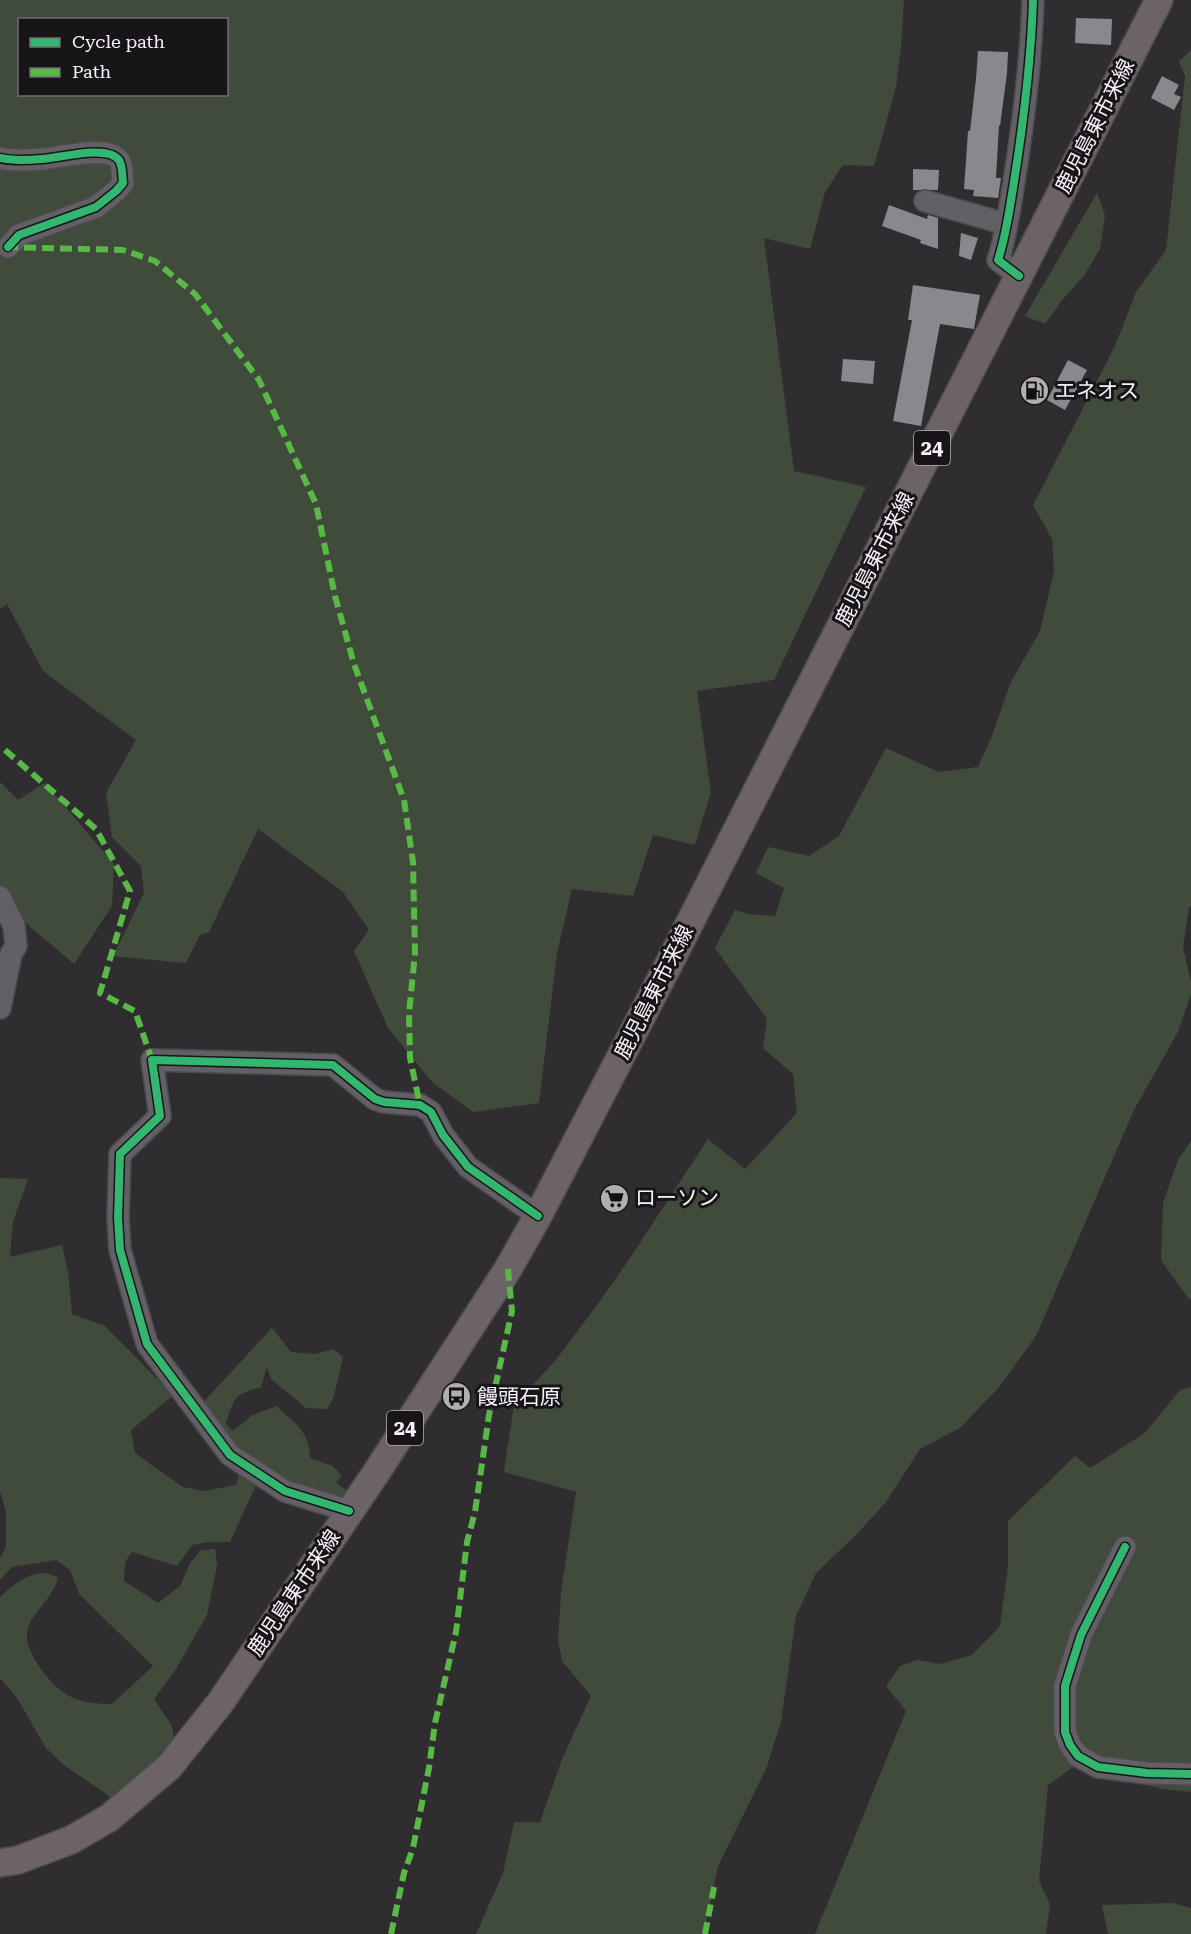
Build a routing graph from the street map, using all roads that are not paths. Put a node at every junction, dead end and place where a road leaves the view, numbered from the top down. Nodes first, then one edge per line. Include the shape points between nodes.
1 (1033, 0) edge
2 (1160, 0) edge
3 (0, 158) edge
4 (925, 201) dead end
5 (1006, 224) junction
6 (8, 247) dead end
7 (1019, 276) junction
8 (0, 897) edge
9 (5, 954) edge
10 (0, 1008) edge
11 (538, 1216) junction
12 (350, 1511) junction
13 (1125, 1546) dead end
14 (1191, 1774) edge
15 (0, 1863) edge

1 - 5 street via 1032,47
2 - 7 main road, 鹿児島東市来線 / 24
3 - 6 street via 110,153 120,161 123,183 96,207 19,235
4 - 5 street
5 - 7 street via 998,260
7 - 11 main road, 鹿児島東市来線 / 24
8 - 9 street via 14,926 16,946
9 - 10 street
11 - 12 main road, 鹿児島東市来線 / 24 via 508,1269
11 - 12 street via 468,1167 430,1113 420,1105 375,1099 333,1065 152,1060 160,1116 120,1154 118,1218 120,1250 147,1344 230,1455 285,1491
12 - 15 main road, 鹿児島東市来線 / 24 via 220,1703 169,1767 109,1818 71,1840
13 - 14 street via 1081,1635 1065,1686 1065,1732 1078,1755 1098,1767

